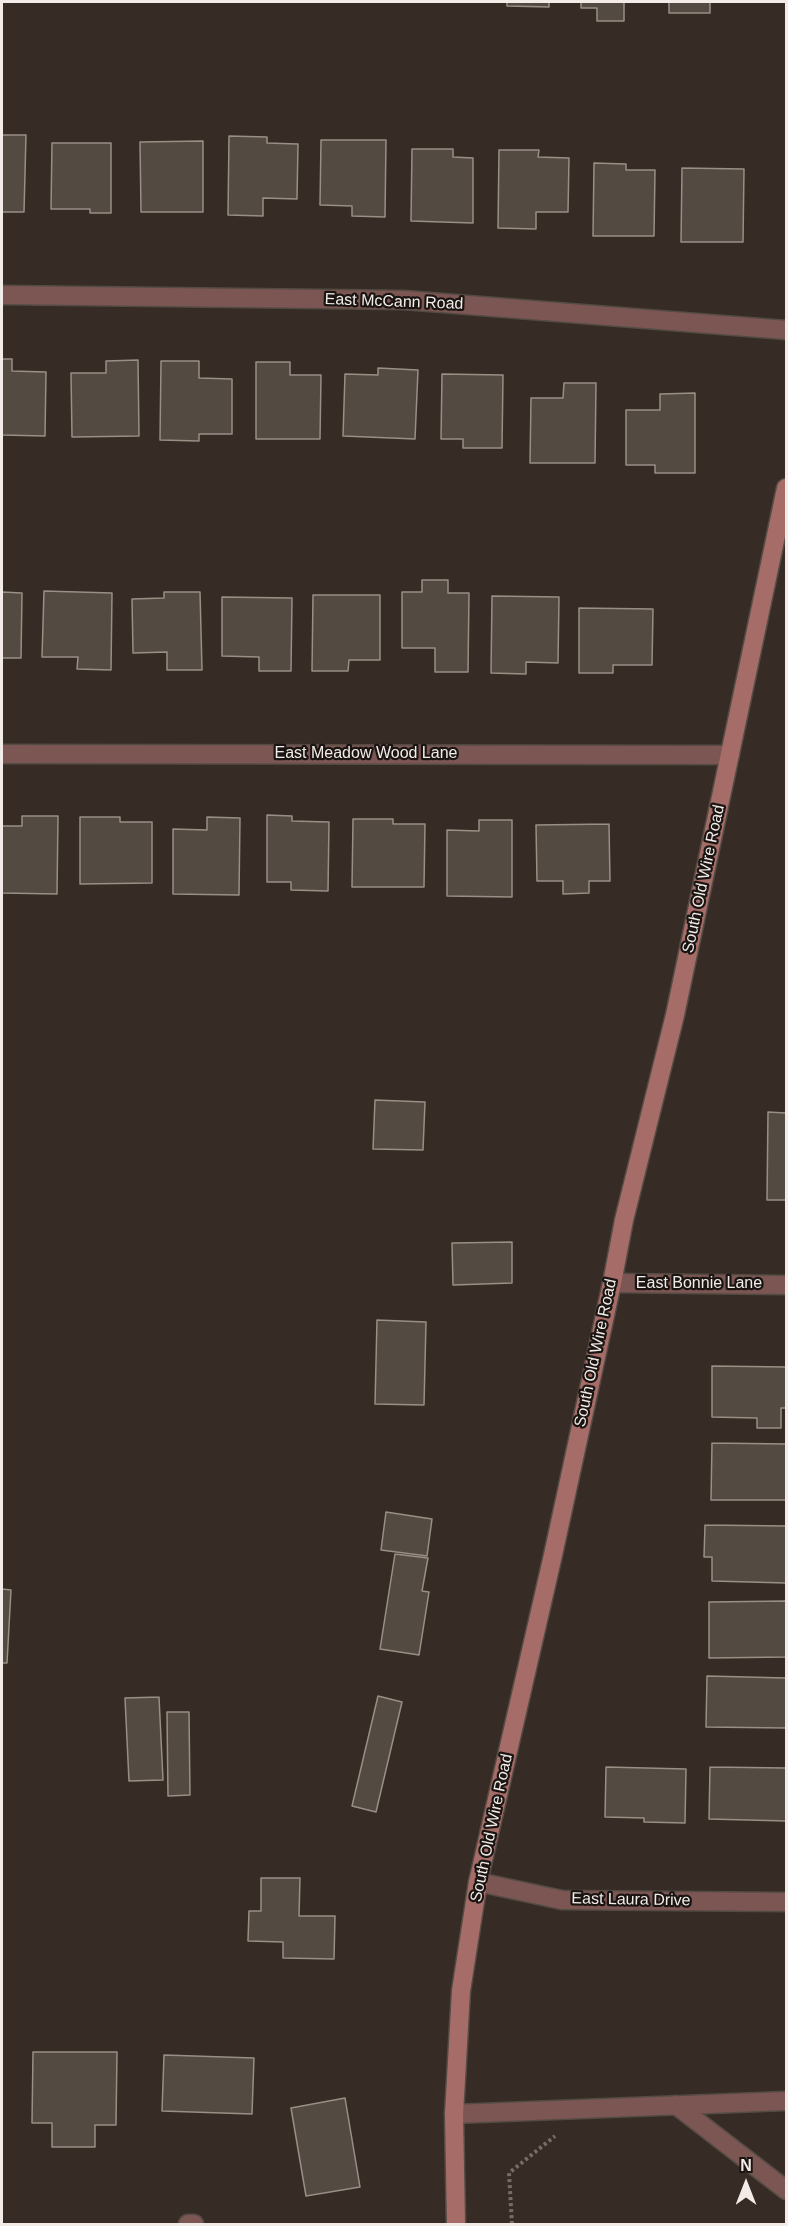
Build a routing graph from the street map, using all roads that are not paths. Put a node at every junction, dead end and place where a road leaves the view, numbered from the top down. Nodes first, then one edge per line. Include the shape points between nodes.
1 (2, 295) edge
2 (786, 330) edge
3 (786, 488) edge
4 (2, 754) edge
5 (730, 755) junction
6 (612, 1284) junction
7 (786, 1285) edge
8 (478, 1882) junction
9 (786, 1902) edge
10 (786, 2101) edge
11 (676, 2105) junction
12 (454, 2114) junction
13 (786, 2190) edge
14 (188, 2224) edge
15 (194, 2224) edge
16 (456, 2224) edge

1 - 2 street, East McCann Road via 404,300
3 - 5 street, South Old Wire Road
4 - 5 street, East Meadow Wood Lane
5 - 6 street, South Old Wire Road
6 - 7 street, East Bonnie Lane
6 - 8 street, South Old Wire Road
8 - 9 street, East Laura Drive via 562,1899
8 - 12 street, South Old Wire Road via 461,1992
10 - 11 street
11 - 12 street
11 - 13 street
12 - 16 street, South Old Wire Road
14 - 15 street

